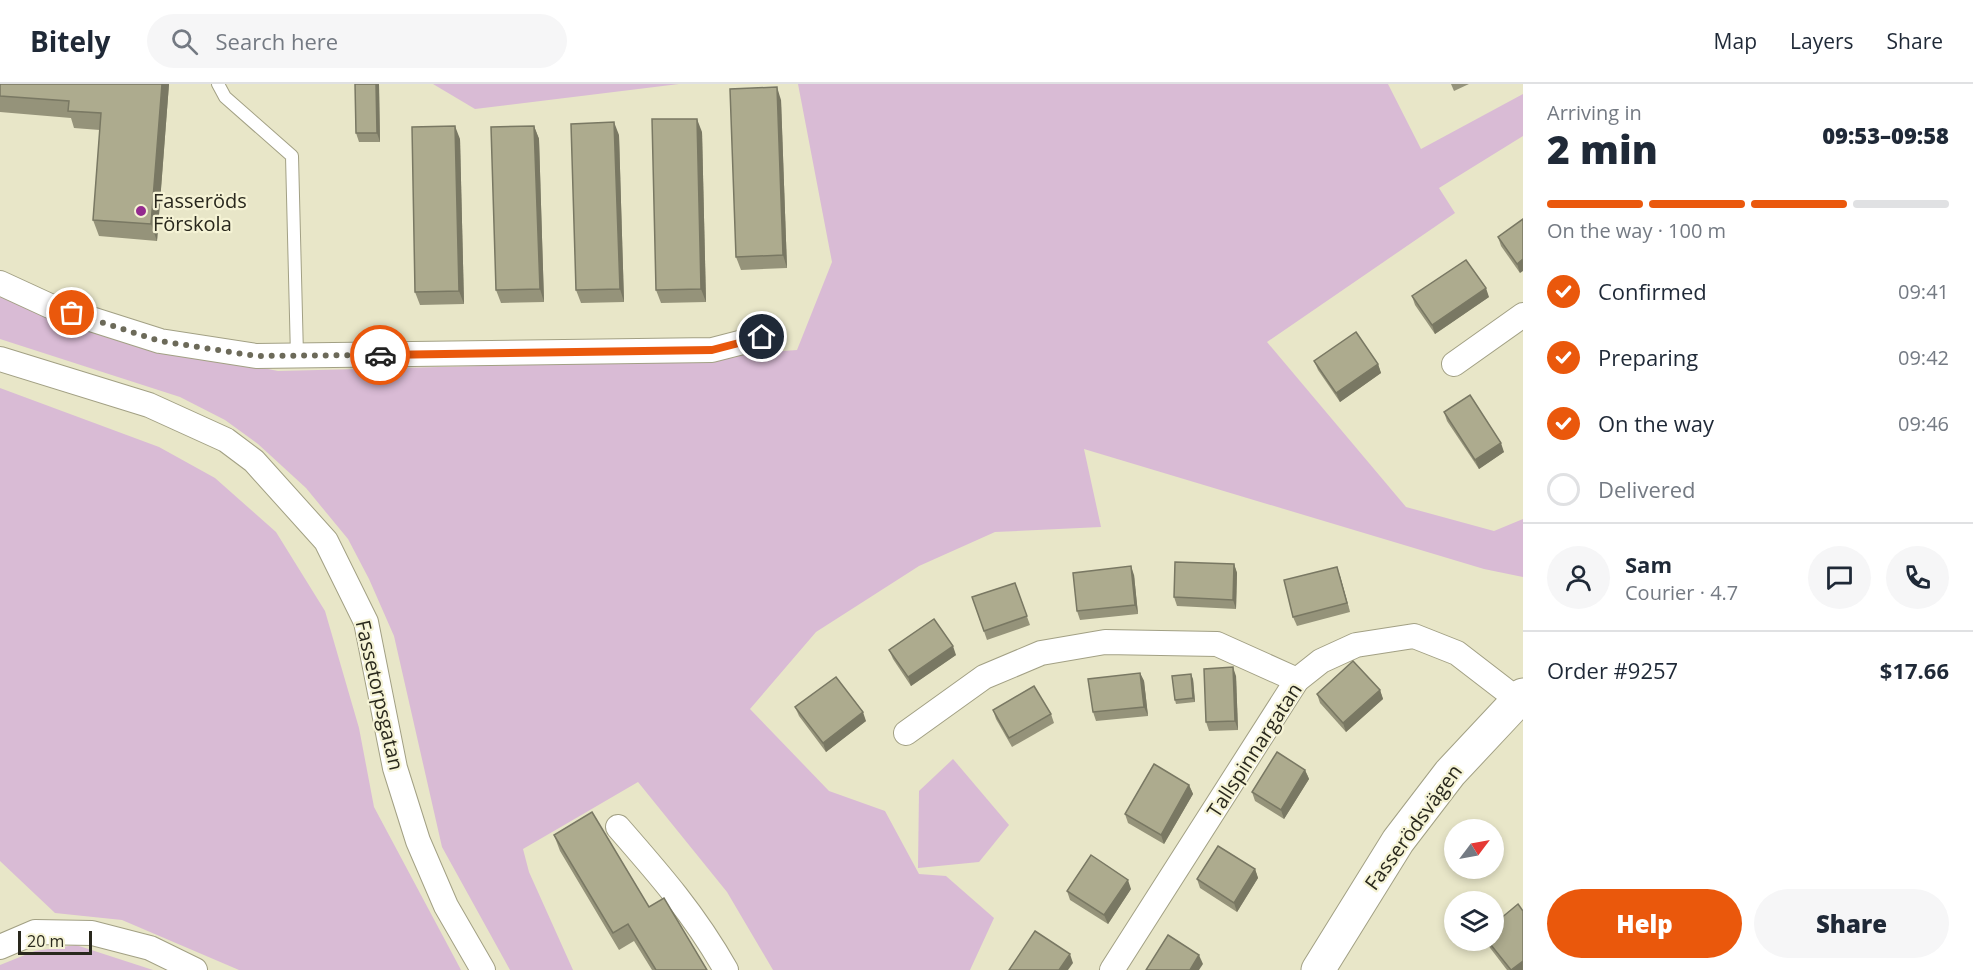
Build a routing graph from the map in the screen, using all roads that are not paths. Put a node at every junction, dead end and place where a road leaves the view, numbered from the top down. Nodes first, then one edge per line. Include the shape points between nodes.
1 (218, 84) edge
2 (0, 284) edge
3 (1523, 315) edge
4 (762, 337) dead end
5 (297, 356) junction
6 (0, 359) edge
7 (1454, 364) dead end
8 (1297, 680) junction
9 (1521, 698) edge
10 (906, 734) dead end
11 (618, 827) dead end
12 (0, 947) edge
13 (195, 970) edge
14 (483, 970) edge
15 (726, 970) edge
16 (1112, 970) edge
17 (1318, 970) edge

1 - 5 lane via 225,97 292,156
2 - 5 street via 50,306 160,341 256,356
3 - 7 street
4 - 5 street via 712,350
6 - 14 street, Fassetorpsgatan via 149,405 226,440 254,461 326,541 366,621 395,768 418,841 446,906
8 - 9 street, Tallspinnargatan via 1321,661 1356,645 1414,636 1457,653
8 - 10 street via 1217,644 1105,642 1041,653 984,678
8 - 16 street, Tallspinnargatan
9 - 17 street, Fasserödsvägen via 1450,773 1398,841
11 - 15 street via 682,901
12 - 13 street via 35,932 92,933 150,948

